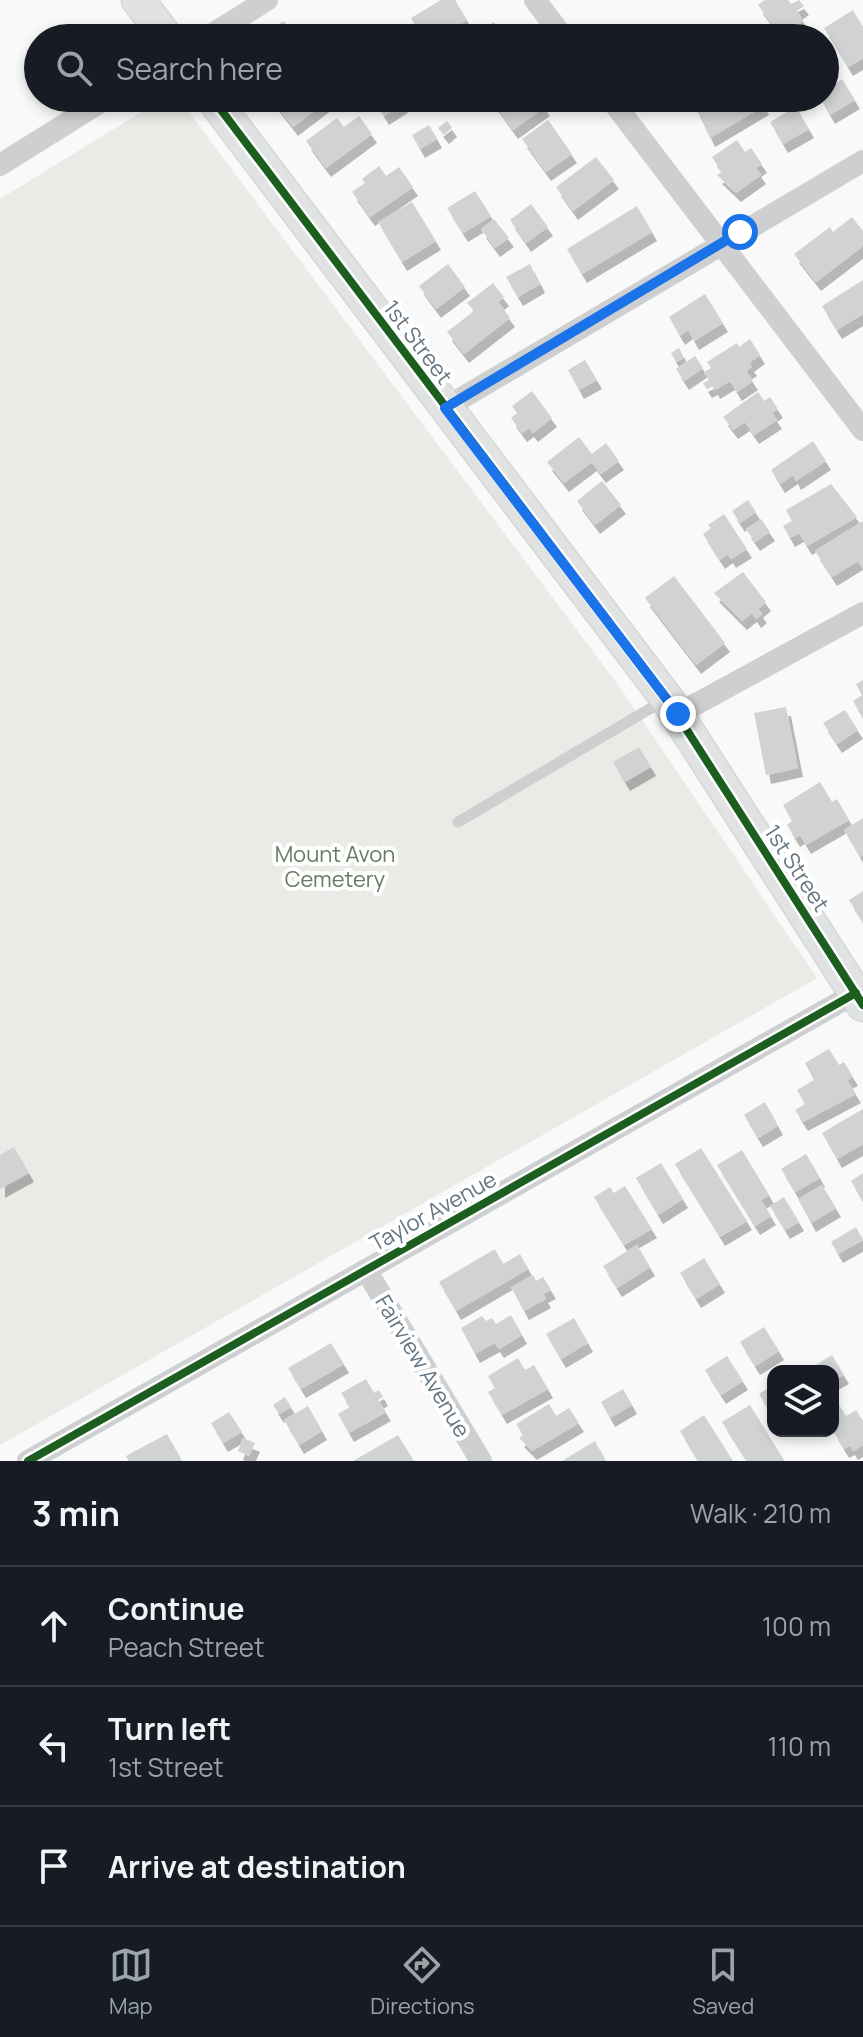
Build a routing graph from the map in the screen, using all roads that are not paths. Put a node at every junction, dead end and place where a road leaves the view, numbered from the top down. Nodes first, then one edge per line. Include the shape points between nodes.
1 (138, 0) edge
2 (267, 0) edge
3 (535, 0) edge
4 (156, 24) edge
5 (228, 24) edge
6 (553, 24) edge
7 (85, 112) edge
8 (223, 112) edge
9 (621, 112) edge
10 (863, 161) edge
11 (0, 165) edge
12 (722, 243) junction
13 (445, 408) junction
14 (863, 430) edge
15 (863, 613) edge
16 (672, 706) junction
17 (458, 822) dead end
18 (859, 999) edge
19 (366, 1270) junction
20 (53, 1455) edge
21 (28, 1461) edge
22 (481, 1461) edge

1 - 4 street
2 - 5 street
3 - 6 street
7 - 11 street
8 - 13 street, 1st Street
9 - 12 street
10 - 12 street
12 - 13 street
12 - 14 street
13 - 16 street, 1st Street
15 - 16 street
16 - 17 lane
16 - 18 street, 1st Street
18 - 19 street, Taylor Avenue
19 - 20 street, Taylor Avenue
19 - 22 street, Fairview Avenue
20 - 21 street, Taylor Avenue

